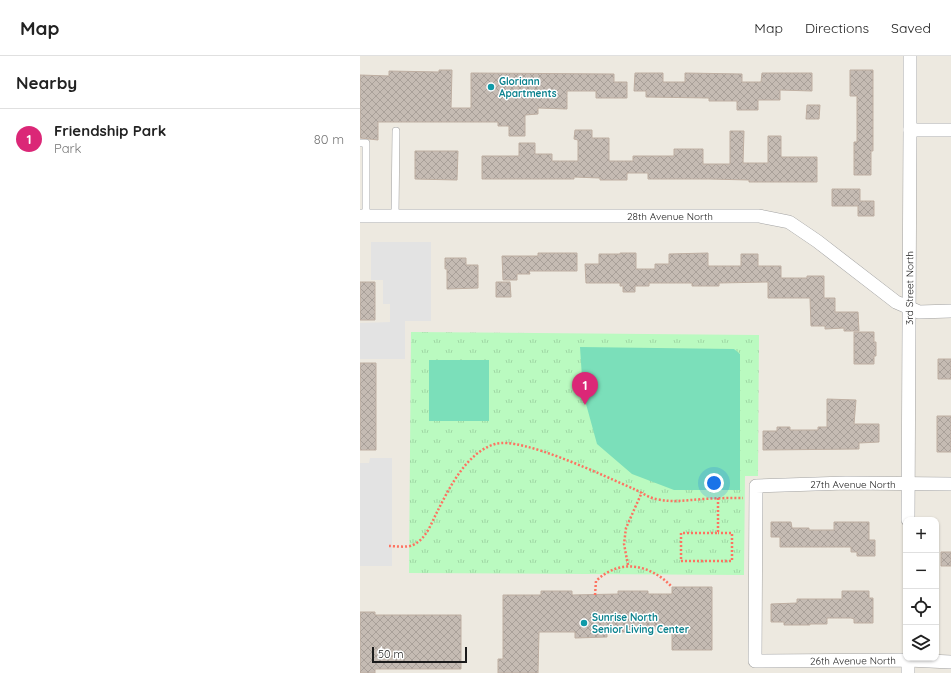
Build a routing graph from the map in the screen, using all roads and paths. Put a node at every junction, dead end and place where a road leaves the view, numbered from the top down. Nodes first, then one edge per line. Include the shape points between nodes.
1 (910, 56) edge
2 (910, 130) junction
3 (951, 130) edge
4 (396, 131) dead end
5 (360, 143) edge
6 (363, 216) edge
7 (395, 216) junction
8 (908, 307) junction
9 (951, 311) edge
10 (908, 484) junction
11 (951, 484) edge
12 (642, 492) junction
13 (756, 492) junction
14 (718, 498) junction
15 (908, 517) edge
16 (718, 534) junction
17 (389, 546) dead end
18 (628, 565) junction
19 (672, 587) dead end
20 (595, 595) dead end
21 (903, 659) edge
22 (908, 661) edge
23 (937, 661) edge
24 (951, 662) edge
25 (908, 673) edge

1 - 2 street, 3rd Street North
2 - 3 street
2 - 8 street, 3rd Street North
4 - 7 lane
5 - 6 lane via 366,143
6 - 7 street, 28th Avenue North
7 - 8 street, 28th Avenue North via 759,216 789,222 818,241 896,302
8 - 9 street, 28th Avenue North via 919,312
8 - 10 street, 3rd Street North
10 - 11 street, 27th Avenue North
10 - 13 street, 27th Avenue North via 846,483
10 - 15 street, 3rd Street North
12 - 14 path via 654,499 678,502
12 - 17 path via 542,451 512,444 496,444 480,451 467,463 422,540 411,546
12 - 18 path via 626,528 624,544
13 - 14 path
13 - 21 street, 26th Avenue North via 754,661
14 - 16 path
16 - 16 path via 681,534 681,561 732,561 732,534
18 - 19 path via 647,569 663,578
18 - 20 path via 604,573 596,582
22 - 25 street
23 - 24 street, 26th Avenue North

